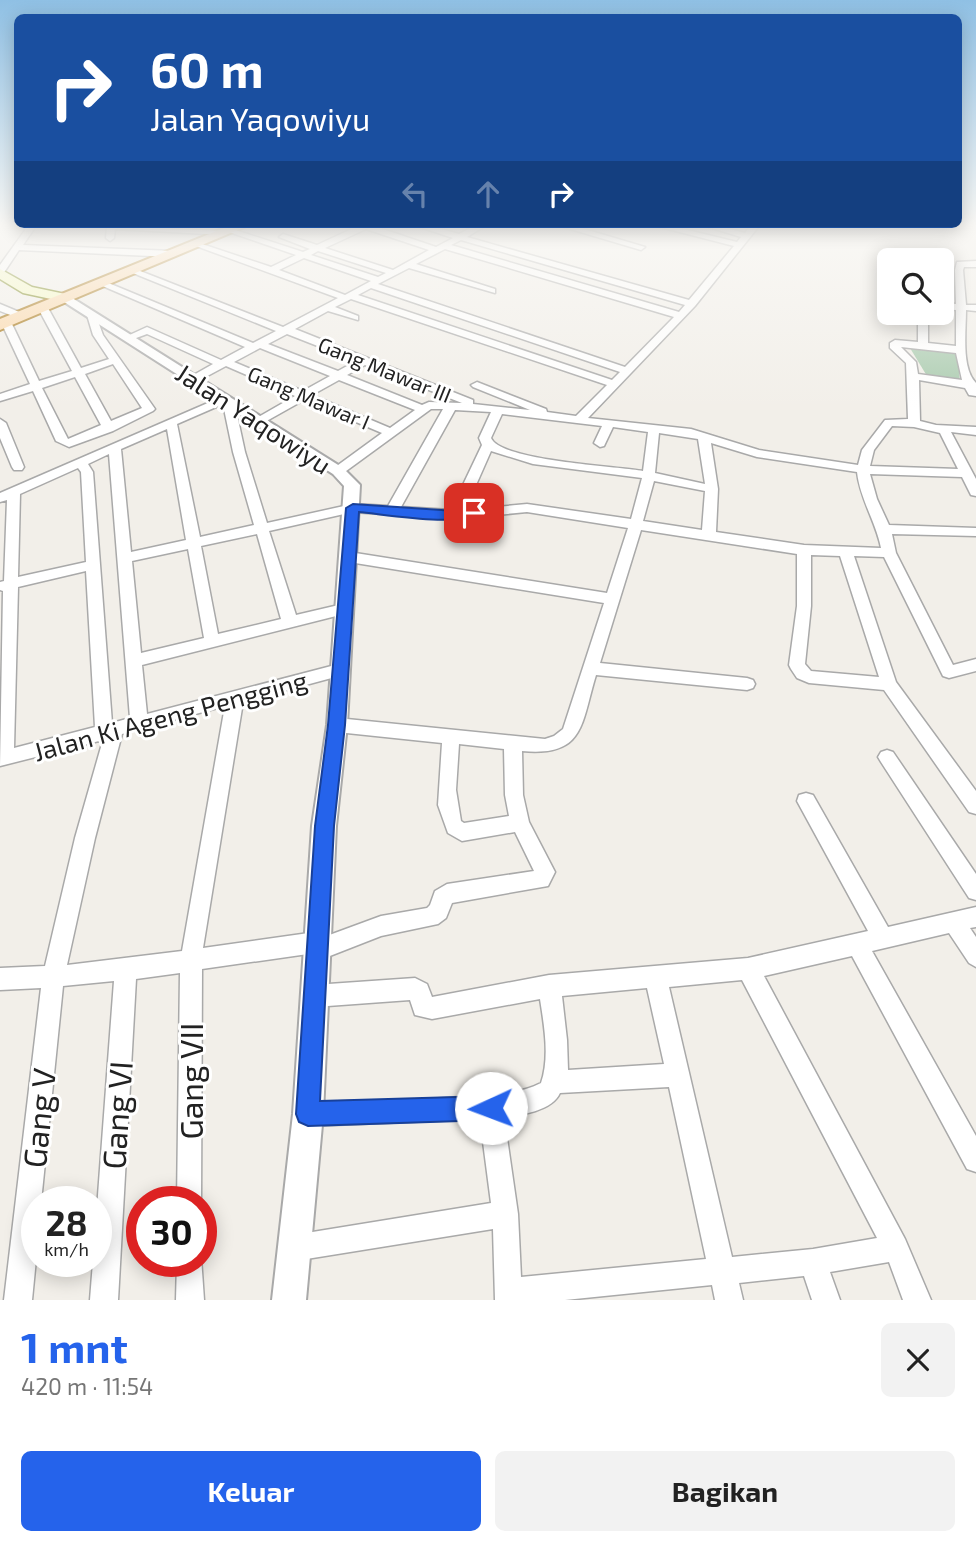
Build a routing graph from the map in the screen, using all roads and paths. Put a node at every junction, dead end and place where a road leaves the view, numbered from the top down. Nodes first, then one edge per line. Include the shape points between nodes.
1 (23, 287) edge
2 (96, 287) edge
3 (110, 287) edge
4 (173, 287) edge
5 (319, 287) edge
6 (368, 287) edge
7 (385, 287) edge
8 (478, 287) edge
9 (583, 287) edge
10 (635, 287) edge
11 (706, 287) edge
12 (961, 287) edge
13 (492, 291) dead end
14 (348, 297) junction
15 (65, 298) junction
16 (692, 304) junction
17 (0, 307) edge
18 (954, 307) edge
19 (961, 307) junction
20 (43, 308) junction
21 (328, 308) junction
22 (976, 308) edge
23 (92, 315) junction
24 (21, 316) junction
25 (681, 316) junction
26 (355, 318) dead end
27 (3, 324) edge
28 (923, 325) edge
29 (492, 326) junction
30 (960, 326) junction
31 (976, 327) edge
32 (285, 330) junction
33 (128, 338) junction
34 (474, 338) junction
35 (923, 344) junction
36 (464, 345) dead end
37 (257, 346) junction
38 (962, 350) junction
39 (115, 360) junction
40 (364, 360) junction
41 (224, 363) junction
42 (77, 371) junction
43 (627, 371) junction
44 (339, 376) junction
45 (913, 376) junction
46 (194, 379) junction
47 (614, 384) junction
48 (37, 385) junction
49 (477, 385) dead end
50 (974, 389) edge
51 (305, 395) junction
52 (0, 398) edge
53 (226, 400) junction
54 (451, 406) junction
55 (484, 408) junction
56 (423, 409) junction
57 (497, 412) junction
58 (561, 418) junction
59 (171, 421) junction
60 (259, 421) junction
61 (579, 421) junction
62 (0, 423) edge
63 (914, 423) junction
64 (609, 424) junction
65 (940, 427) junction
66 (110, 428) junction
67 (654, 428) junction
68 (976, 431) edge
69 (391, 433) junction
70 (704, 437) junction
71 (600, 443) dead end
72 (488, 445) junction
73 (114, 447) junction
74 (81, 463) junction
75 (18, 467) dead end
76 (863, 469) junction
77 (338, 471) junction
78 (966, 473) junction
79 (649, 475) junction
80 (712, 489) junction
81 (14, 492) junction
82 (976, 492) edge
83 (0, 498) edge
84 (353, 508) junction
85 (393, 510) junction
86 (456, 515) junction
87 (636, 524) junction
88 (262, 526) junction
89 (884, 529) junction
90 (976, 533) edge
91 (709, 534) junction
92 (194, 542) junction
93 (804, 550) junction
94 (846, 553) junction
95 (889, 553) junction
96 (349, 557) junction
97 (126, 558) junction
98 (92, 565) junction
99 (5, 585) edge
100 (611, 598) junction
101 (343, 609) junction
102 (290, 622) junction
103 (212, 641) junction
104 (134, 661) junction
105 (976, 665) edge
106 (590, 668) junction
107 (339, 670) junction
108 (747, 684) dead end
109 (889, 684) junction
110 (235, 696) junction
111 (139, 722) junction
112 (337, 725) junction
113 (109, 732) junction
114 (451, 737) junction
115 (513, 743) junction
116 (887, 757) dead end
117 (3, 759) edge
118 (806, 801) dead end
119 (976, 806) edge
120 (520, 823) junction
121 (976, 891) edge
122 (976, 917) edge
123 (954, 922) junction
124 (882, 937) junction
125 (856, 943) junction
126 (316, 946) junction
127 (976, 956) edge
128 (191, 959) junction
129 (748, 969) junction
130 (126, 971) junction
131 (54, 978) junction
132 (0, 979) edge
133 (656, 979) junction
134 (549, 986) junction
135 (314, 996) junction
136 (678, 1075) junction
137 (554, 1082) junction
138 (491, 1108) junction
139 (308, 1114) junction
140 (976, 1160) edge
141 (190, 1186) edge
142 (505, 1213) junction
143 (294, 1248) junction
144 (896, 1248) junction
145 (813, 1262) junction
146 (722, 1270) junction
147 (190, 1277) edge
148 (509, 1296) edge
149 (18, 1300) edge
150 (104, 1300) edge
151 (190, 1300) edge
152 (289, 1300) edge
153 (729, 1300) edge
154 (826, 1300) edge
155 (917, 1300) edge

1 - 15 main road
2 - 15 main road
3 - 37 street
4 - 32 street, Gang Mawar III
5 - 14 street
6 - 14 street
7 - 29 street
8 - 13 street
9 - 25 street
10 - 16 street
11 - 16 street
12 - 19 street
14 - 21 street
14 - 34 street
15 - 20 main road
15 - 23 street, Jalan Yaqowiyu
16 - 25 street
17 - 24 street
18 - 19 street
19 - 22 street
19 - 30 street
20 - 24 main road
20 - 42 street
21 - 26 street
21 - 32 street
23 - 33 street, Jalan Yaqowiyu
23 - 39 street via 98,335
24 - 27 main road
25 - 43 street
27 - 48 street
28 - 35 street
29 - 34 street
29 - 43 street
30 - 31 street
30 - 38 street
32 - 37 street
32 - 40 street, Gang Mawar III
33 - 41 street, Gang Mawar I via 147,330
33 - 46 street, Jalan Yaqowiyu
34 - 36 street
34 - 47 street
35 - 38 street
35 - 45 street via 894,344 911,362
37 - 41 street
37 - 44 street
38 - 50 street via 964,371
39 - 42 street
39 - 66 street via 149,407
40 - 44 street
40 - 55 street, Gang Mawar III
41 - 46 street
41 - 51 street, Gang Mawar I
42 - 48 street
42 - 66 street
43 - 47 street
44 - 51 street
44 - 56 street
45 - 50 street
45 - 63 street
46 - 53 street, Jalan Yaqowiyu
47 - 61 street
48 - 52 street
48 - 66 street via 64,443
49 - 58 street
51 - 60 street
51 - 69 street, Gang Mawar I
53 - 59 street
53 - 60 street, Jalan Yaqowiyu
53 - 88 street
54 - 55 street
54 - 56 street via 436,404
54 - 85 street
55 - 57 street
56 - 69 street
57 - 58 street
57 - 72 street via 485,435
58 - 61 street
59 - 73 street
59 - 92 street
60 - 77 street, Jalan Yaqowiyu
61 - 64 street
62 - 75 street
63 - 65 street
63 - 76 street via 889,422 873,439
64 - 67 street
64 - 71 street
65 - 68 street
65 - 78 street via 947,432
67 - 70 street
67 - 79 street
69 - 77 street
70 - 76 street via 765,455
70 - 80 street
72 - 79 street via 519,458
72 - 86 street
73 - 74 street
73 - 97 street
74 - 81 street
74 - 98 street, Gang V via 87,472
76 - 78 street
76 - 89 street via 867,497
77 - 84 street, Jalan Yaqowiyu via 352,485
78 - 82 street
79 - 80 street
79 - 87 street
80 - 91 street
81 - 83 street
81 - 99 street
84 - 85 street
84 - 88 street
84 - 96 street, Jalan Yaqowiyu
85 - 86 street
86 - 87 street via 527,508
87 - 91 street
87 - 100 street
88 - 92 street
88 - 102 street
89 - 90 street
89 - 95 street
91 - 93 street
92 - 97 street
92 - 103 street
93 - 94 street
93 - 109 street via 800,670 809,677
94 - 95 street
94 - 109 street
95 - 105 street via 949,673
96 - 100 street
96 - 101 street, Jalan Yaqowiyu
97 - 104 street
98 - 99 street
98 - 113 street, Gang V
99 - 117 street
100 - 106 street
101 - 102 street
101 - 107 street, Jalan Yaqowiyu
102 - 103 street
103 - 104 street
104 - 111 street
106 - 108 street
106 - 115 street via 570,733 545,746
107 - 110 street, Jalan Ki Ageng Pengging
107 - 112 street, Jalan Yaqowiyu
109 - 119 street
110 - 111 street, Jalan Ki Ageng Pengging
110 - 128 street, Gang VII
111 - 113 street, Jalan Ki Ageng Pengging
112 - 114 street
112 - 126 street, Jalan Yaqowiyu
113 - 117 street, Jalan Ki Ageng Pengging
113 - 131 street, Gang V
114 - 115 street
114 - 120 street via 447,783 453,827 462,832
115 - 120 street via 514,795
116 - 121 street
118 - 124 street
120 - 126 street via 545,872 541,879 447,894 431,917
122 - 123 street
123 - 124 street
123 - 127 street
124 - 125 street
125 - 129 street
125 - 140 street
126 - 128 street
126 - 135 street, Jalan Yaqowiyu
128 - 130 street
128 - 141 street, Gang VII
129 - 133 street
129 - 144 street
130 - 131 street
130 - 150 street, Gang VI
131 - 132 street
131 - 149 street, Gang V
133 - 134 street
133 - 136 street
134 - 135 street via 432,1008 423,1007 415,989
134 - 137 street
135 - 139 street, Jalan Yaqowiyu
136 - 137 street
136 - 146 street
137 - 138 street via 540,1100
138 - 139 street
138 - 142 street
139 - 143 street, Jalan Yaqowiyu
142 - 143 street
142 - 148 street
143 - 152 street, Jalan Yaqowiyu
144 - 145 street
144 - 155 street
145 - 146 street
145 - 154 street
146 - 148 street
146 - 153 street
147 - 151 street

